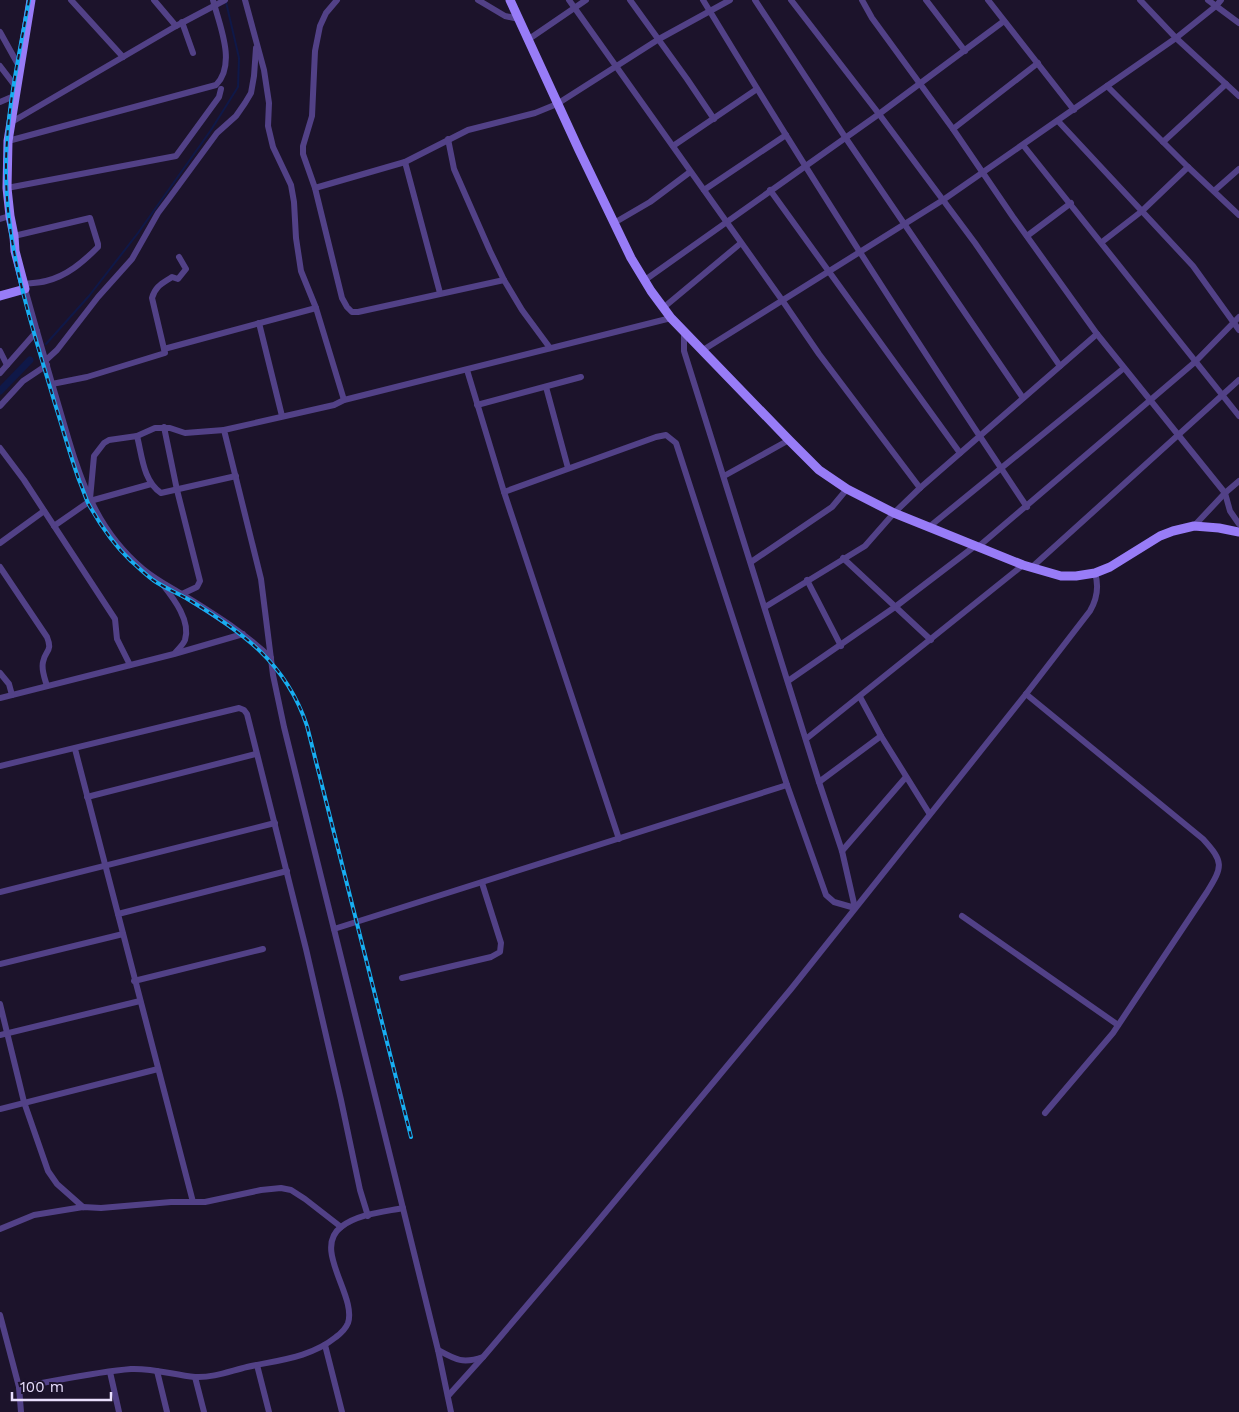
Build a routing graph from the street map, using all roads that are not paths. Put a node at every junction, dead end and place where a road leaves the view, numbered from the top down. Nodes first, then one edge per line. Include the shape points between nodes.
1 (31, 0) edge
2 (71, 0) edge
3 (154, 0) edge
4 (245, 0) edge
5 (337, 0) edge
6 (478, 0) edge
7 (510, 0) edge
8 (569, 0) edge
9 (586, 0) edge
10 (630, 0) edge
11 (703, 0) edge
12 (730, 0) edge
13 (755, 0) edge
14 (791, 0) edge
15 (862, 0) edge
16 (926, 0) edge
17 (988, 0) edge
18 (1140, 0) edge
19 (1208, 0) edge
20 (1221, 0) edge
21 (218, 2) edge
22 (1216, 6) junction
23 (575, 9) junction
24 (710, 11) junction
25 (519, 19) junction
26 (1004, 21) junction
27 (182, 22) junction
28 (1239, 23) edge
29 (176, 26) junction
30 (0, 32) edge
31 (1176, 38) junction
32 (529, 39) junction
33 (659, 39) junction
34 (256, 42) junction
35 (965, 50) junction
36 (193, 52) dead end
37 (122, 57) junction
38 (1038, 63) junction
39 (0, 66) edge
40 (616, 66) junction
41 (20, 69) junction
42 (920, 84) junction
43 (1226, 84) junction
44 (1107, 86) junction
45 (221, 89) dead end
46 (757, 89) junction
47 (15, 92) junction
48 (1239, 96) edge
49 (0, 102) edge
50 (557, 104) junction
51 (1074, 110) junction
52 (879, 114) junction
53 (714, 118) junction
54 (1058, 121) junction
55 (10, 123) junction
56 (953, 129) junction
57 (786, 134) junction
58 (845, 137) junction
59 (448, 140) junction
60 (8, 141) junction
61 (1163, 142) junction
62 (1023, 144) junction
63 (673, 146) junction
64 (405, 162) junction
65 (805, 165) junction
66 (1188, 167) junction
67 (1239, 169) edge
68 (690, 172) junction
69 (982, 173) junction
70 (7, 188) junction
71 (315, 188) junction
72 (704, 190) junction
73 (770, 190) junction
74 (1214, 191) junction
75 (943, 200) junction
76 (1071, 203) junction
77 (1142, 211) junction
78 (1239, 215) edge
79 (10, 216) junction
80 (0, 219) edge
81 (726, 221) junction
82 (614, 223) junction
83 (904, 223) junction
84 (14, 236) junction
85 (1027, 236) junction
86 (1102, 242) junction
87 (741, 243) junction
88 (860, 252) junction
89 (179, 258) dead end
90 (830, 271) junction
91 (504, 280) junction
92 (644, 280) junction
93 (24, 287) junction
94 (440, 293) junction
95 (0, 296) edge
96 (782, 300) junction
97 (316, 308) junction
98 (663, 308) junction
99 (1239, 317) edge
100 (671, 318) junction
101 (1234, 322) junction
102 (258, 323) junction
103 (1239, 330) edge
104 (37, 331) junction
105 (684, 331) junction
106 (1097, 334) junction
107 (550, 348) junction
108 (164, 350) junction
109 (703, 350) junction
110 (0, 351) edge
111 (1195, 362) junction
112 (46, 363) junction
113 (7, 365) junction
114 (1060, 366) junction
115 (1124, 368) junction
116 (467, 370) junction
117 (0, 373) edge
118 (580, 377) dead end
119 (1239, 380) edge
120 (52, 384) junction
121 (546, 387) junction
122 (1222, 396) junction
123 (1022, 398) junction
124 (344, 400) junction
125 (1149, 400) junction
126 (477, 405) junction
127 (0, 406) edge
128 (282, 416) junction
129 (1239, 416) edge
130 (164, 427) junction
131 (224, 430) junction
132 (137, 436) junction
133 (980, 436) junction
134 (1178, 437) junction
135 (789, 440) junction
136 (0, 448) edge
137 (960, 453) junction
138 (568, 468) junction
139 (1002, 468) junction
140 (236, 476) junction
141 (724, 476) junction
142 (1239, 481) edge
143 (151, 484) junction
144 (920, 488) junction
145 (847, 489) junction
146 (177, 490) junction
147 (504, 492) junction
148 (1225, 492) junction
149 (90, 501) junction
150 (1027, 506) junction
151 (44, 511) junction
152 (894, 513) junction
153 (1239, 524) edge
154 (54, 526) junction
155 (1194, 526) junction
156 (929, 527) junction
157 (1239, 532) edge
158 (0, 543) edge
159 (977, 547) junction
160 (843, 558) junction
161 (751, 562) junction
162 (0, 567) edge
163 (1027, 567) junction
164 (1095, 573) junction
165 (807, 580) junction
166 (160, 582) junction
167 (182, 594) junction
168 (765, 606) junction
169 (894, 607) junction
170 (243, 634) junction
171 (931, 640) junction
172 (841, 646) junction
173 (174, 654) junction
174 (271, 658) junction
175 (130, 665) junction
176 (0, 673) edge
177 (788, 681) junction
178 (47, 686) junction
179 (1026, 694) junction
180 (12, 695) junction
181 (860, 696) junction
182 (0, 698) edge
183 (881, 736) junction
184 (806, 739) junction
185 (75, 749) junction
186 (256, 754) junction
187 (0, 766) edge
188 (906, 777) junction
189 (818, 782) junction
190 (788, 785) junction
191 (87, 797) junction
192 (929, 813) junction
193 (274, 822) junction
194 (620, 839) junction
195 (842, 851) junction
196 (106, 865) junction
197 (287, 871) junction
198 (482, 883) junction
199 (0, 892) edge
200 (854, 908) junction
201 (118, 914) junction
202 (962, 916) dead end
203 (334, 929) junction
204 (123, 934) junction
205 (264, 949) dead end
206 (0, 964) edge
207 (402, 978) dead end
208 (134, 981) junction
209 (140, 1001) junction
210 (0, 1004) edge
211 (1118, 1025) junction
212 (4, 1034) edge
213 (158, 1069) junction
214 (24, 1102) junction
215 (0, 1109) edge
216 (1046, 1113) dead end
217 (193, 1202) junction
218 (83, 1208) junction
219 (402, 1208) junction
220 (368, 1216) junction
221 (341, 1227) junction
222 (0, 1229) edge
223 (0, 1315) edge
224 (325, 1345) junction
225 (438, 1350) junction
226 (484, 1356) junction
227 (257, 1365) junction
228 (157, 1371) junction
229 (110, 1372) junction
230 (195, 1376) junction
231 (19, 1387) junction
232 (448, 1396) junction
233 (21, 1412) edge
234 (119, 1412) edge
235 (167, 1412) edge
236 (204, 1412) edge
237 (269, 1412) edge
238 (342, 1412) edge
239 (452, 1412) edge

1 - 41 street
2 - 37 street
3 - 29 street
4 - 34 street
5 - 71 street via 320,26 315,51 312,116 303,146
6 - 25 street via 505,16
7 - 25 street
8 - 23 street
9 - 23 street
10 - 33 street
11 - 24 street
12 - 24 street
13 - 58 street
14 - 52 street
15 - 42 street
16 - 35 street
17 - 26 street
18 - 31 street
19 - 22 street
20 - 22 street
21 - 27 street
21 - 60 street via 226,48 225,64 216,86
22 - 28 street
22 - 31 street
23 - 32 street
23 - 40 street
24 - 33 street
24 - 46 street
25 - 32 street
26 - 35 street
26 - 38 street
27 - 29 street
27 - 36 street
29 - 37 street
30 - 41 street
31 - 43 street
31 - 44 street
32 - 50 street
33 - 40 street
33 - 53 street
34 - 97 street via 264,70 269,103 268,126 273,147 293,194 300,271
34 - 112 street via 254,76 246,103 212,139 162,208 132,259
35 - 42 street
37 - 55 street
38 - 51 street
38 - 56 street
39 - 47 street
40 - 50 street
40 - 63 street
41 - 47 street
42 - 52 street
42 - 56 street
43 - 48 street
43 - 61 street
44 - 51 street
44 - 61 street
45 - 70 street via 219,97 176,156
46 - 53 street
46 - 57 street
47 - 49 street
47 - 55 street
50 - 59 street via 468,130
50 - 82 street
51 - 54 street
52 - 58 street
52 - 75 street
53 - 63 street
54 - 62 street
54 - 77 street
55 - 60 street
56 - 69 street
57 - 65 street
57 - 72 street
58 - 65 street
58 - 83 street
59 - 64 street
59 - 91 street via 454,169
60 - 70 street
61 - 66 street
62 - 69 street
62 - 76 street
63 - 68 street
64 - 71 street
64 - 94 street
65 - 73 street
65 - 88 street
66 - 74 street
66 - 77 street
67 - 74 street
68 - 72 street
68 - 82 street via 650,202
69 - 75 street
69 - 85 street
70 - 79 street
71 - 94 street via 346,307 358,312
72 - 81 street
73 - 81 street
73 - 90 street
74 - 78 street
75 - 83 street
75 - 114 street
76 - 85 street
76 - 86 street
77 - 86 street
77 - 101 street via 1193,266
79 - 80 street
79 - 84 street
81 - 87 street
81 - 92 street
82 - 92 street
83 - 88 street
83 - 123 street
84 - 93 street
84 - 93 street via 90,218 98,244 82,264 56,278
85 - 106 street
86 - 111 street
87 - 96 street
87 - 98 street
88 - 90 street
88 - 133 street
89 - 108 street via 186,270 178,279 172,277 161,284 154,290 152,298
90 - 96 street
90 - 137 street
91 - 94 street
91 - 107 street
92 - 98 street
93 - 95 street
93 - 104 street
96 - 109 street
96 - 144 street
97 - 102 street
97 - 124 street
98 - 100 street
99 - 101 street
100 - 105 street
100 - 107 street
101 - 103 street
101 - 111 street
102 - 108 street
102 - 128 street
104 - 112 street
104 - 113 street
105 - 109 street
105 - 141 street via 684,351
106 - 114 street
106 - 115 street
107 - 116 street
108 - 120 street via 165,354
109 - 135 street
110 - 113 street
111 - 122 street
111 - 125 street
112 - 120 street
112 - 127 street via 23,381
113 - 117 street
114 - 123 street
115 - 125 street
115 - 139 street
116 - 124 street
116 - 126 street
118 - 121 street
119 - 122 street
120 - 149 street
121 - 126 street
121 - 138 street
122 - 129 street
122 - 134 street
123 - 133 street
124 - 128 street
125 - 134 street
125 - 150 street
126 - 147 street
128 - 131 street
130 - 131 street via 185,433
130 - 132 street
130 - 146 street
131 - 140 street
132 - 143 street
132 - 149 street via 109,440 98,449 92,466
133 - 137 street
133 - 139 street
134 - 148 street
134 - 163 street
135 - 141 street
135 - 145 street via 819,470
136 - 151 street
137 - 144 street
138 - 147 street
138 - 190 street via 662,436 670,437 676,443
139 - 150 street
139 - 156 street
140 - 146 street
140 - 174 street via 261,579
141 - 161 street
142 - 148 street
143 - 146 street via 161,493
143 - 149 street
144 - 152 street
145 - 152 street
145 - 161 street via 832,507
146 - 167 street via 200,581 197,587
147 - 194 street
148 - 153 street via 1230,511
148 - 155 street
149 - 154 street
149 - 166 street via 115,541
150 - 159 street
151 - 154 street
151 - 158 street
152 - 156 street
152 - 160 street via 865,546
154 - 175 street via 115,619 117,639
155 - 157 street
155 - 164 street via 1160,536 1129,557
156 - 159 street
159 - 163 street
159 - 169 street
160 - 165 street
160 - 169 street
161 - 168 street
162 - 178 street via 47,636 49,651 42,670
163 - 164 street via 1061,576
163 - 171 street
164 - 179 street via 1096,595 1090,611
165 - 168 street
165 - 172 street
166 - 167 street
166 - 173 street via 177,604 184,620 184,640
167 - 170 street
168 - 177 street
169 - 171 street
169 - 172 street
170 - 173 street
170 - 174 street
171 - 181 street
172 - 177 street
173 - 175 street
174 - 203 street via 284,727
175 - 178 street
176 - 180 street via 9,684
177 - 184 street
178 - 180 street
179 - 192 street
179 - 211 street via 1203,839 1220,862 1218,874 1207,892
180 - 182 street
181 - 183 street
181 - 184 street
183 - 188 street
183 - 189 street
184 - 189 street
185 - 186 street via 239,708 247,714
185 - 187 street
185 - 191 street
186 - 191 street
186 - 193 street
188 - 192 street
188 - 195 street
189 - 195 street
190 - 194 street
190 - 200 street via 826,895 834,902
191 - 196 street
192 - 200 street
193 - 196 street
193 - 197 street
194 - 198 street
195 - 200 street
196 - 199 street
196 - 201 street
197 - 201 street
197 - 220 street
198 - 203 street
198 - 207 street via 502,943 500,952 491,957
200 - 226 street via 791,989
201 - 204 street
202 - 211 street
203 - 219 street
204 - 206 street
204 - 208 street
205 - 208 street
208 - 209 street
209 - 212 street
209 - 213 street
210 - 212 street
211 - 216 street
212 - 214 street
213 - 214 street
213 - 217 street
214 - 215 street
214 - 218 street via 48,1171
217 - 218 street
217 - 221 street via 281,1188 305,1199
218 - 222 street via 34,1214
219 - 220 street
219 - 225 street
220 - 221 street
221 - 224 street via 333,1236 331,1247 349,1316 340,1334
223 - 231 street
224 - 227 street via 286,1361
224 - 238 street
225 - 226 street via 462,1361
225 - 232 street
226 - 232 street
227 - 230 street via 213,1376
227 - 237 street
228 - 229 street via 133,1369
228 - 230 street
228 - 235 street
229 - 231 street
229 - 234 street
230 - 236 street
231 - 233 street
232 - 239 street

